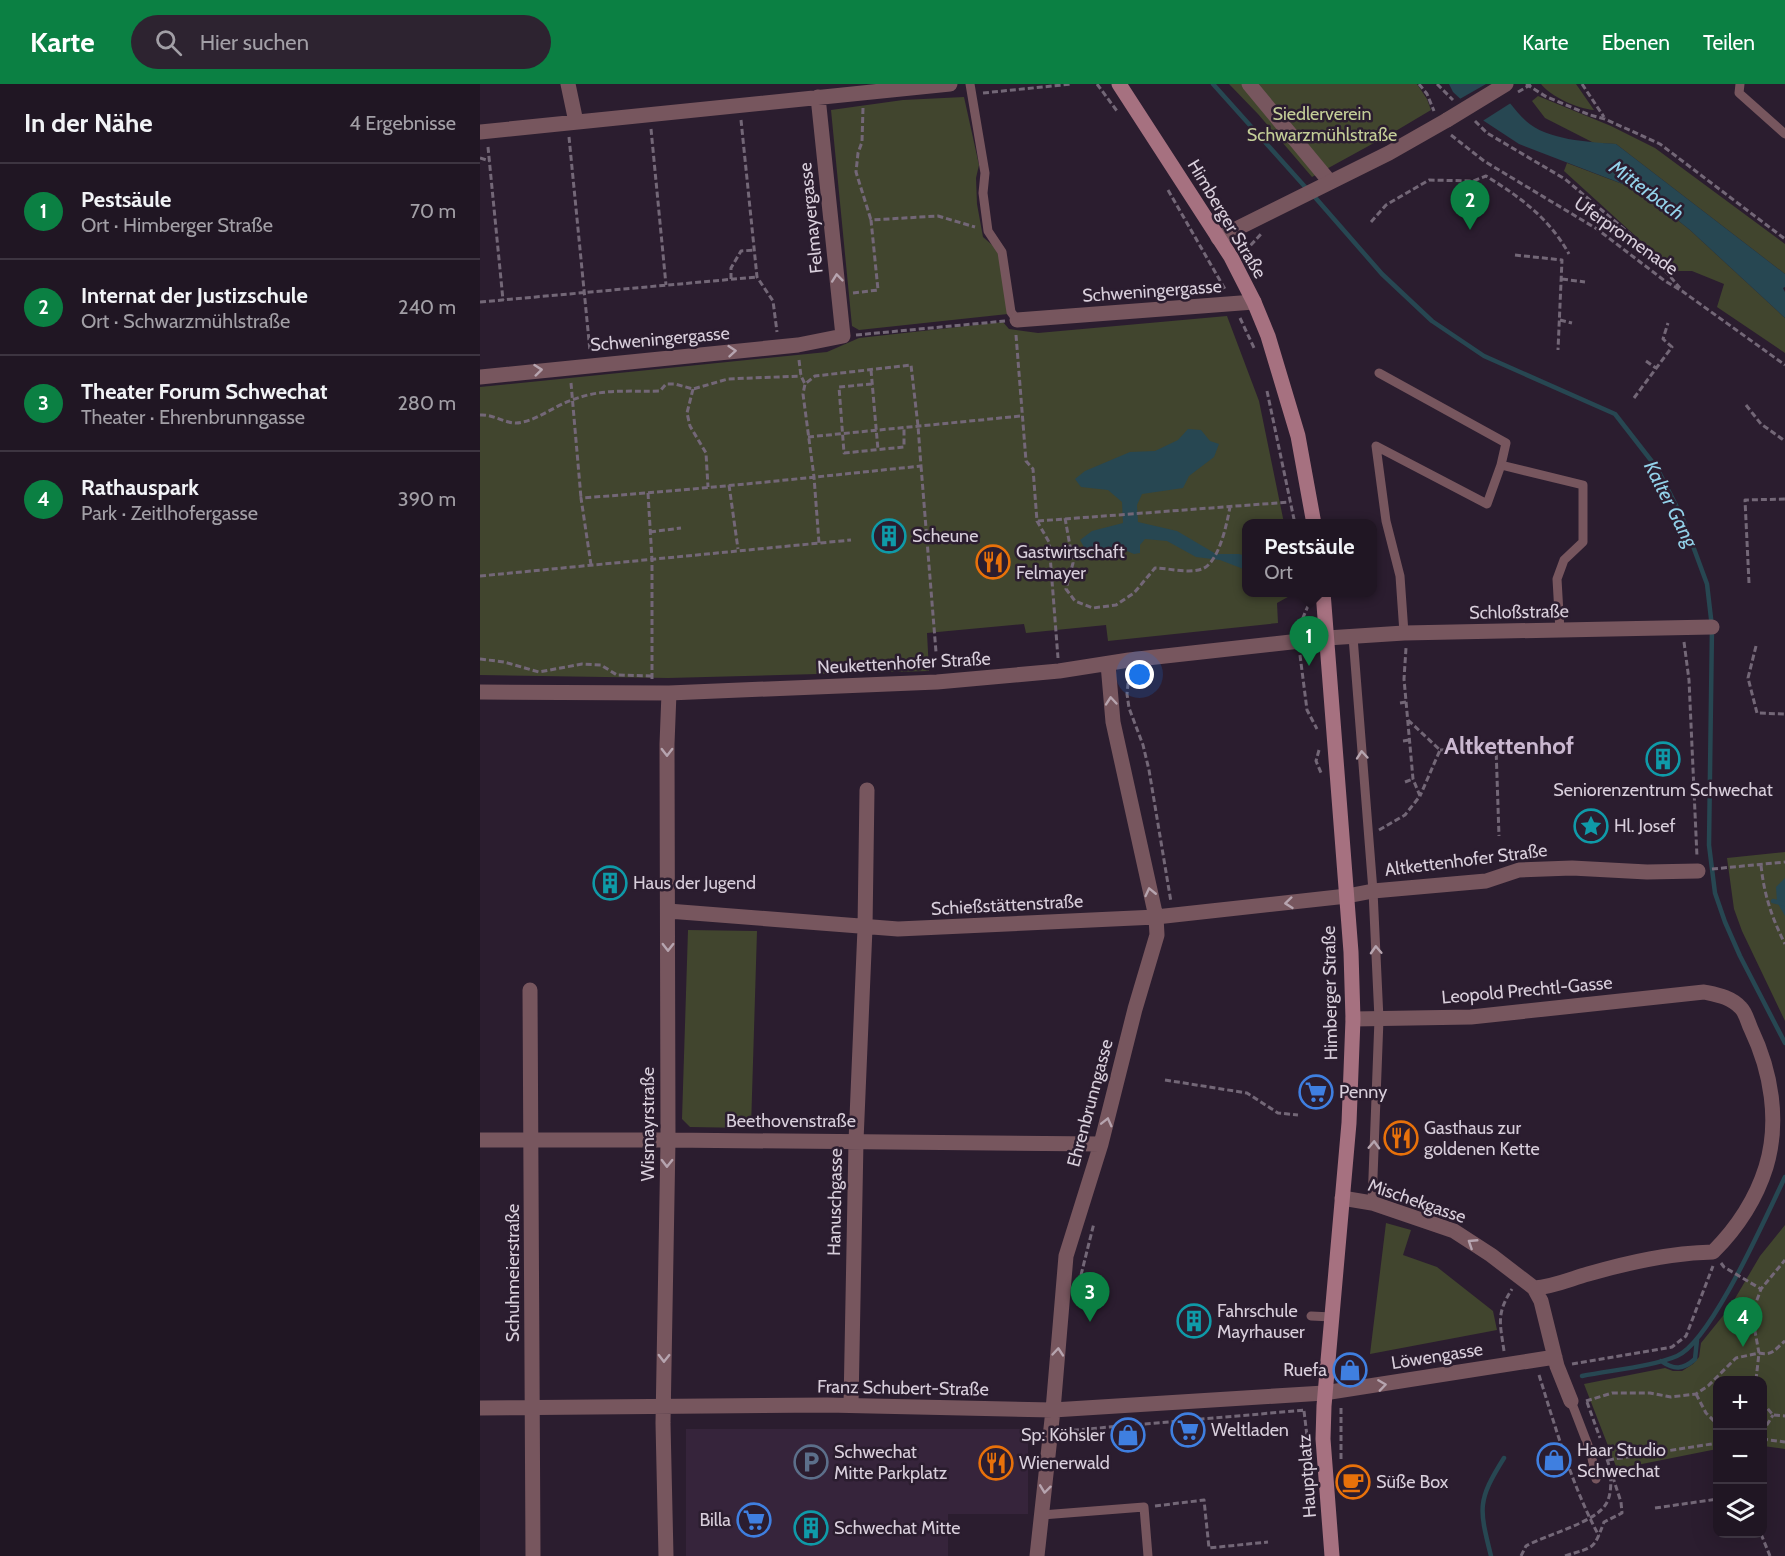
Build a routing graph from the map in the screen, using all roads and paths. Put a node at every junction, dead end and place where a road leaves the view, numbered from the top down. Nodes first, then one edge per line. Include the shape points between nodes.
1 (568, 84) edge
2 (950, 84) edge
3 (970, 84) edge
4 (1096, 84) edge
5 (1119, 84) edge
6 (1248, 84) edge
7 (1419, 84) edge
8 (1506, 84) edge
9 (1526, 84) edge
10 (1582, 84) edge
11 (1740, 84) edge
12 (818, 97) junction
13 (862, 100) dead end
14 (740, 112) dead end
15 (1117, 112) dead end
16 (1605, 119) junction
17 (650, 121) dead end
18 (572, 126) junction
19 (1445, 126) junction
20 (1487, 133) dead end
21 (1785, 134) edge
22 (484, 135) edge
23 (480, 159) edge
24 (490, 161) junction
25 (1327, 183) junction
26 (1167, 188) dead end
27 (871, 220) junction
28 (1371, 222) dead end
29 (1266, 228) dead end
30 (988, 231) junction
31 (1218, 238) junction
32 (1785, 239) edge
33 (755, 250) junction
34 (1569, 254) dead end
35 (1515, 255) dead end
36 (1231, 257) junction
37 (758, 277) junction
38 (731, 279) junction
39 (1562, 279) junction
40 (1585, 282) dead end
41 (666, 285) junction
42 (1682, 291) junction
43 (585, 293) junction
44 (838, 295) junction
45 (503, 300) junction
46 (480, 302) edge
47 (1254, 302) junction
48 (1233, 304) junction
49 (1017, 320) junction
50 (1560, 320) junction
51 (1572, 323) dead end
52 (1668, 323) dead end
53 (843, 336) junction
54 (798, 345) junction
55 (778, 347) junction
56 (1558, 350) dead end
57 (1258, 359) dead end
58 (1646, 361) dead end
59 (592, 365) junction
60 (1785, 365) edge
61 (569, 367) junction
62 (1657, 368) junction
63 (871, 370) junction
64 (1379, 373) dead end
65 (801, 376) junction
66 (480, 377) edge
67 (805, 384) junction
68 (872, 384) junction
69 (693, 389) junction
70 (1267, 390) dead end
71 (1634, 398) dead end
72 (572, 399) junction
73 (1746, 405) dead end
74 (480, 415) edge
75 (1021, 416) junction
76 (918, 426) junction
77 (904, 428) junction
78 (877, 430) junction
79 (843, 434) junction
80 (808, 437) junction
81 (1785, 441) edge
82 (878, 450) junction
83 (1501, 465) junction
84 (921, 466) junction
85 (814, 477) junction
86 (729, 485) junction
87 (708, 487) junction
88 (648, 493) junction
89 (581, 498) junction
90 (1785, 499) edge
91 (1290, 502) junction
92 (1230, 507) junction
93 (1065, 518) junction
94 (1294, 519) edge
95 (1313, 519) edge
96 (1037, 521) junction
97 (681, 528) dead end
98 (650, 531) junction
99 (852, 540) dead end
100 (819, 543) junction
101 (738, 549) junction
102 (652, 560) junction
103 (591, 565) junction
104 (480, 576) edge
105 (1749, 583) dead end
106 (1324, 597) edge
107 (1712, 627) dead end
108 (1683, 628) junction
109 (1560, 631) junction
110 (1404, 633) junction
111 (1353, 637) junction
112 (1328, 638) junction
113 (1756, 646) dead end
114 (936, 652) dead end
115 (480, 658) edge
116 (1108, 664) junction
117 (1059, 671) junction
118 (651, 676) junction
119 (1399, 679) dead end
120 (1404, 679) junction
121 (480, 692) edge
122 (652, 693) junction
123 (669, 693) junction
124 (1406, 702) junction
125 (1400, 703) dead end
126 (1785, 714) edge
127 (1408, 720) junction
128 (1409, 740) junction
129 (1402, 741) dead end
130 (1440, 750) junction
131 (1413, 779) junction
132 (1405, 782) dead end
133 (867, 790) dead end
134 (1419, 796) junction
135 (1369, 832) junction
136 (1499, 836) dead end
137 (1785, 862) edge
138 (1761, 866) junction
139 (1704, 870) junction
140 (1373, 891) junction
141 (1347, 896) junction
142 (668, 911) junction
143 (1156, 917) junction
144 (865, 928) junction
145 (1785, 944) edge
146 (531, 990) dead end
147 (1379, 1018) junction
148 (1353, 1019) junction
149 (1165, 1080) dead end
150 (1298, 1115) dead end
151 (480, 1140) edge
152 (668, 1140) junction
153 (532, 1141) junction
154 (856, 1141) junction
155 (1101, 1144) junction
156 (1342, 1198) junction
157 (1371, 1203) junction
158 (1713, 1252) junction
159 (1785, 1260) edge
160 (1724, 1267) dead end
161 (1519, 1277) junction
162 (1534, 1288) junction
163 (1761, 1289) junction
164 (1311, 1316) dead end
165 (1332, 1317) junction
166 (1785, 1341) edge
167 (1759, 1353) junction
168 (1555, 1357) junction
169 (1506, 1365) junction
170 (1538, 1369) dead end
171 (1577, 1373) dead end
172 (1756, 1376) edge
173 (1324, 1393) junction
174 (1696, 1394) junction
175 (1580, 1398) junction
176 (1341, 1402) dead end
177 (851, 1405) junction
178 (663, 1407) junction
179 (480, 1408) edge
180 (1767, 1408) edge
181 (532, 1409) junction
182 (1053, 1410) junction
183 (1773, 1415) junction
184 (1785, 1416) edge
185 (1713, 1420) edge
186 (1085, 1430) dead end
187 (1764, 1430) edge
188 (1059, 1432) dead end
189 (1767, 1440) edge
190 (1785, 1442) edge
191 (1713, 1444) edge
192 (1608, 1460) junction
193 (1341, 1463) dead end
194 (1596, 1479) dead end
195 (1713, 1499) edge
196 (1144, 1507) junction
197 (1654, 1508) dead end
198 (1042, 1515) junction
199 (1589, 1517) junction
200 (1599, 1536) junction
201 (1763, 1538) edge
202 (1268, 1542) dead end
203 (534, 1556) edge
204 (666, 1556) edge
205 (1038, 1556) edge
206 (1148, 1556) edge
207 (1332, 1556) edge
208 (1521, 1556) edge
209 (1565, 1556) edge
210 (1770, 1556) edge

1 - 18 street
2 - 12 street
3 - 30 lane via 985,173 983,193
4 - 15 path
5 - 31 main road, Himberger Straße
6 - 25 street
7 - 19 path
8 - 19 street, bridge
9 - 16 path via 1545,96
10 - 16 path
11 - 21 lane via 1739,93
12 - 18 street
44 -> 12 street, Felmayergasse
13 - 27 path via 862,142 856,172
14 - 33 path
16 - 32 path via 1660,144
17 - 41 path
18 - 22 street
18 - 43 path
19 - 25 street
19 - 42 path, Uferpromenade via 1454,139 1484,161 1597,229
20 - 42 path via 1565,179 1643,245
22 - 24 path
23 - 24 path
24 - 45 path
25 - 31 street
26 - 48 path, Himberger Straße
27 - 30 path via 938,216
27 - 44 path via 878,290
28 - 34 path via 1386,205 1429,180 1473,181 1486,176 1536,210
29 - 36 path via 1250,246
30 - 49 lane via 1002,252 1011,312
31 - 36 main road, Himberger Straße
33 - 37 path
33 - 38 path via 741,251 731,268
35 - 39 path via 1563,260
36 - 47 main road, Himberger Straße
37 - 38 path
37 - 55 path via 773,301
38 - 41 path
39 - 40 path
39 - 50 path
41 - 43 path
42 - 60 path, Uferpromenade
43 - 45 path
43 - 59 path
44 - 53 street, Felmayergasse
45 - 46 path
47 - 48 street, Schweningergasse
47 - 95 main road, Himberger Straße via 1298,436
48 - 49 street, Schweningergasse
48 - 57 path, Himberger Straße
49 - 53 path
49 - 75 path
50 - 51 path
50 - 56 path
52 - 62 path via 1663,339 1672,347
53 - 54 street, Schweningergasse
54 - 55 street, Schweningergasse
54 - 65 path
59 -> 55 street, Schweningergasse
58 - 62 path
59 - 61 street, Schweningergasse
66 -> 61 street, Schweningergasse
61 - 72 path
62 - 71 path
63 - 67 path via 815,375
63 - 68 path
63 - 76 path via 911,365
64 - 83 lane via 1506,443
65 - 67 path
65 - 69 path via 728,379
67 - 80 path
68 - 78 path
68 - 79 path via 839,387
69 - 72 path via 666,384 660,391 610,390
69 - 87 path via 687,413 706,453
70 - 91 path
72 - 74 path via 514,423
72 - 89 path
73 - 81 path via 1761,424
75 - 76 path
75 - 96 path via 1026,461 1033,469
76 - 77 path
76 - 84 path
77 - 78 path
77 - 82 path via 904,447
78 - 79 path
78 - 82 path
79 - 80 path
79 - 82 path via 844,453
80 - 85 path
83 - 109 lane via 1583,485 1582,542 1564,560 1557,579
83 - 110 lane via 1487,504 1376,447 1386,521 1400,576
84 - 85 path
84 - 114 path
85 - 86 path
85 - 100 path
86 - 87 path
86 - 101 path
87 - 88 path
88 - 89 path
88 - 98 path
89 - 103 path
90 - 105 path via 1745,500
91 - 92 path
91 - 94 path
92 - 93 path
92 - 93 path via 1216,552 1202,569 1155,568 1134,594 1116,604 1093,608 1076,601 1066,589 1073,563
93 - 96 path
96 - 117 path via 1049,542
97 - 98 path
98 - 102 path
99 - 100 path
100 - 101 path
101 - 102 path
102 - 103 path
102 - 118 path
103 - 104 path
106 - 112 main road, Himberger Straße
107 - 108 street, Schloßstraße
108 - 109 street, Schloßstraße
108 - 139 path
109 - 110 street, Schloßstraße
110 - 111 street, Schloßstraße
110 - 120 path
111 - 112 street, Schloßstraße
135 -> 111 lane
112 - 116 street, Neukettenhofer Straße
112 - 141 main road, Himberger Straße
113 - 126 path via 1748,678 1757,713
115 - 118 path via 539,672 582,664 601,665 618,675
116 - 117 street, Neukettenhofer Straße
143 -> 116 street, Ehrenbrunngasse via 1113,722
117 - 123 street, Neukettenhofer Straße via 937,682
118 - 122 path
119 - 120 path
120 - 124 path
121 - 122 street, Neukettenhofer Straße
122 - 123 street, Neukettenhofer Straße
123 -> 142 street, Wismayrstraße
124 - 125 path
124 - 127 path
127 - 128 path
127 - 130 path
128 - 129 path
128 - 131 path
130 - 134 path
130 - 136 path via 1496,747
131 - 132 path
131 - 134 path
133 - 144 street, Hanuschgasse
134 - 135 path via 1405,815
135 - 140 lane
137 - 138 path
138 - 139 path
138 - 145 path via 1765,897
139 - 140 street, Altkettenhofer Straße via 1519,870 1486,881
140 - 141 street, Altkettenhofer Straße
147 -> 140 lane
141 -> 143 street, Schießstättenstraße
141 - 148 main road, Himberger Straße
142 - 144 street, Schießstättenstraße
142 -> 152 street, Wismayrstraße
143 - 144 street, Schießstättenstraße
155 -> 143 street, Ehrenbrunngasse via 1157,935
144 - 154 street, Hanuschgasse
146 - 153 street, Schuhmeierstraße
147 - 148 street, Leopold Prechtl-Gasse
157 -> 147 lane
147 - 158 street, Leopold Prechtl-Gasse via 1471,1017 1704,992 1725,996 1742,1009 1760,1047 1770,1081 1772,1137 1766,1167 1755,1192 1732,1232
148 - 156 main road, Himberger Straße
149 - 150 path via 1247,1093 1278,1113
151 - 153 street, Beethovenstraße
152 - 153 street, Beethovenstraße
152 - 154 street, Beethovenstraße
152 -> 178 street, Wismayrstraße
153 - 181 street, Schuhmeierstraße
154 - 155 street, Beethovenstraße
154 - 177 street, Hanuschgasse
182 -> 155 street, Ehrenbrunngasse via 1066,1256
156 - 157 street, Mischekgasse
156 - 165 main road, Himberger Straße
161 -> 157 street, Mischekgasse via 1454,1231
158 - 162 street via 1653,1258
158 - 171 path via 1713,1270 1686,1336 1672,1347 1574,1363
159 - 163 path
160 - 163 path
161 - 162 street, Mischekgasse
161 - 169 path via 1502,1305 1500,1318
162 - 168 street
163 - 167 path via 1754,1308
164 - 165 lane
165 - 173 main road, Himberger Straße
166 - 167 path via 1773,1353
167 - 172 path
167 - 174 path via 1736,1358
168 - 169 street, Löwengasse
168 - 175 street
173 -> 169 street, Löwengasse
170 - 199 path
173 - 182 street, Franz Schubert-Straße
173 - 207 main road, Hauptplatz via 1323,1439
174 - 175 path via 1671,1397 1612,1393
174 - 185 path
175 - 192 path
175 - 194 lane
176 - 193 path
177 - 178 street, Franz Schubert-Straße
177 - 182 street, Franz Schubert-Straße
178 - 181 street, Franz Schubert-Straße
178 - 204 street, Wismayrstraße
179 - 181 street, Franz Schubert-Straße
180 - 183 path
181 - 203 street, Schuhmeierstraße
182 -> 198 street, Ehrenbrunngasse
183 - 184 path
183 - 187 path
186 - 188 path
189 - 190 path
191 - 192 path
192 - 199 path via 1607,1502
192 - 200 path via 1624,1512 1604,1522
195 - 197 path
196 - 198 lane
196 - 202 path via 1204,1500 1209,1548
196 - 206 lane
198 - 205 street, Ehrenbrunngasse
199 - 200 path
199 - 208 path via 1526,1546
200 - 209 path via 1592,1548
201 - 210 path

